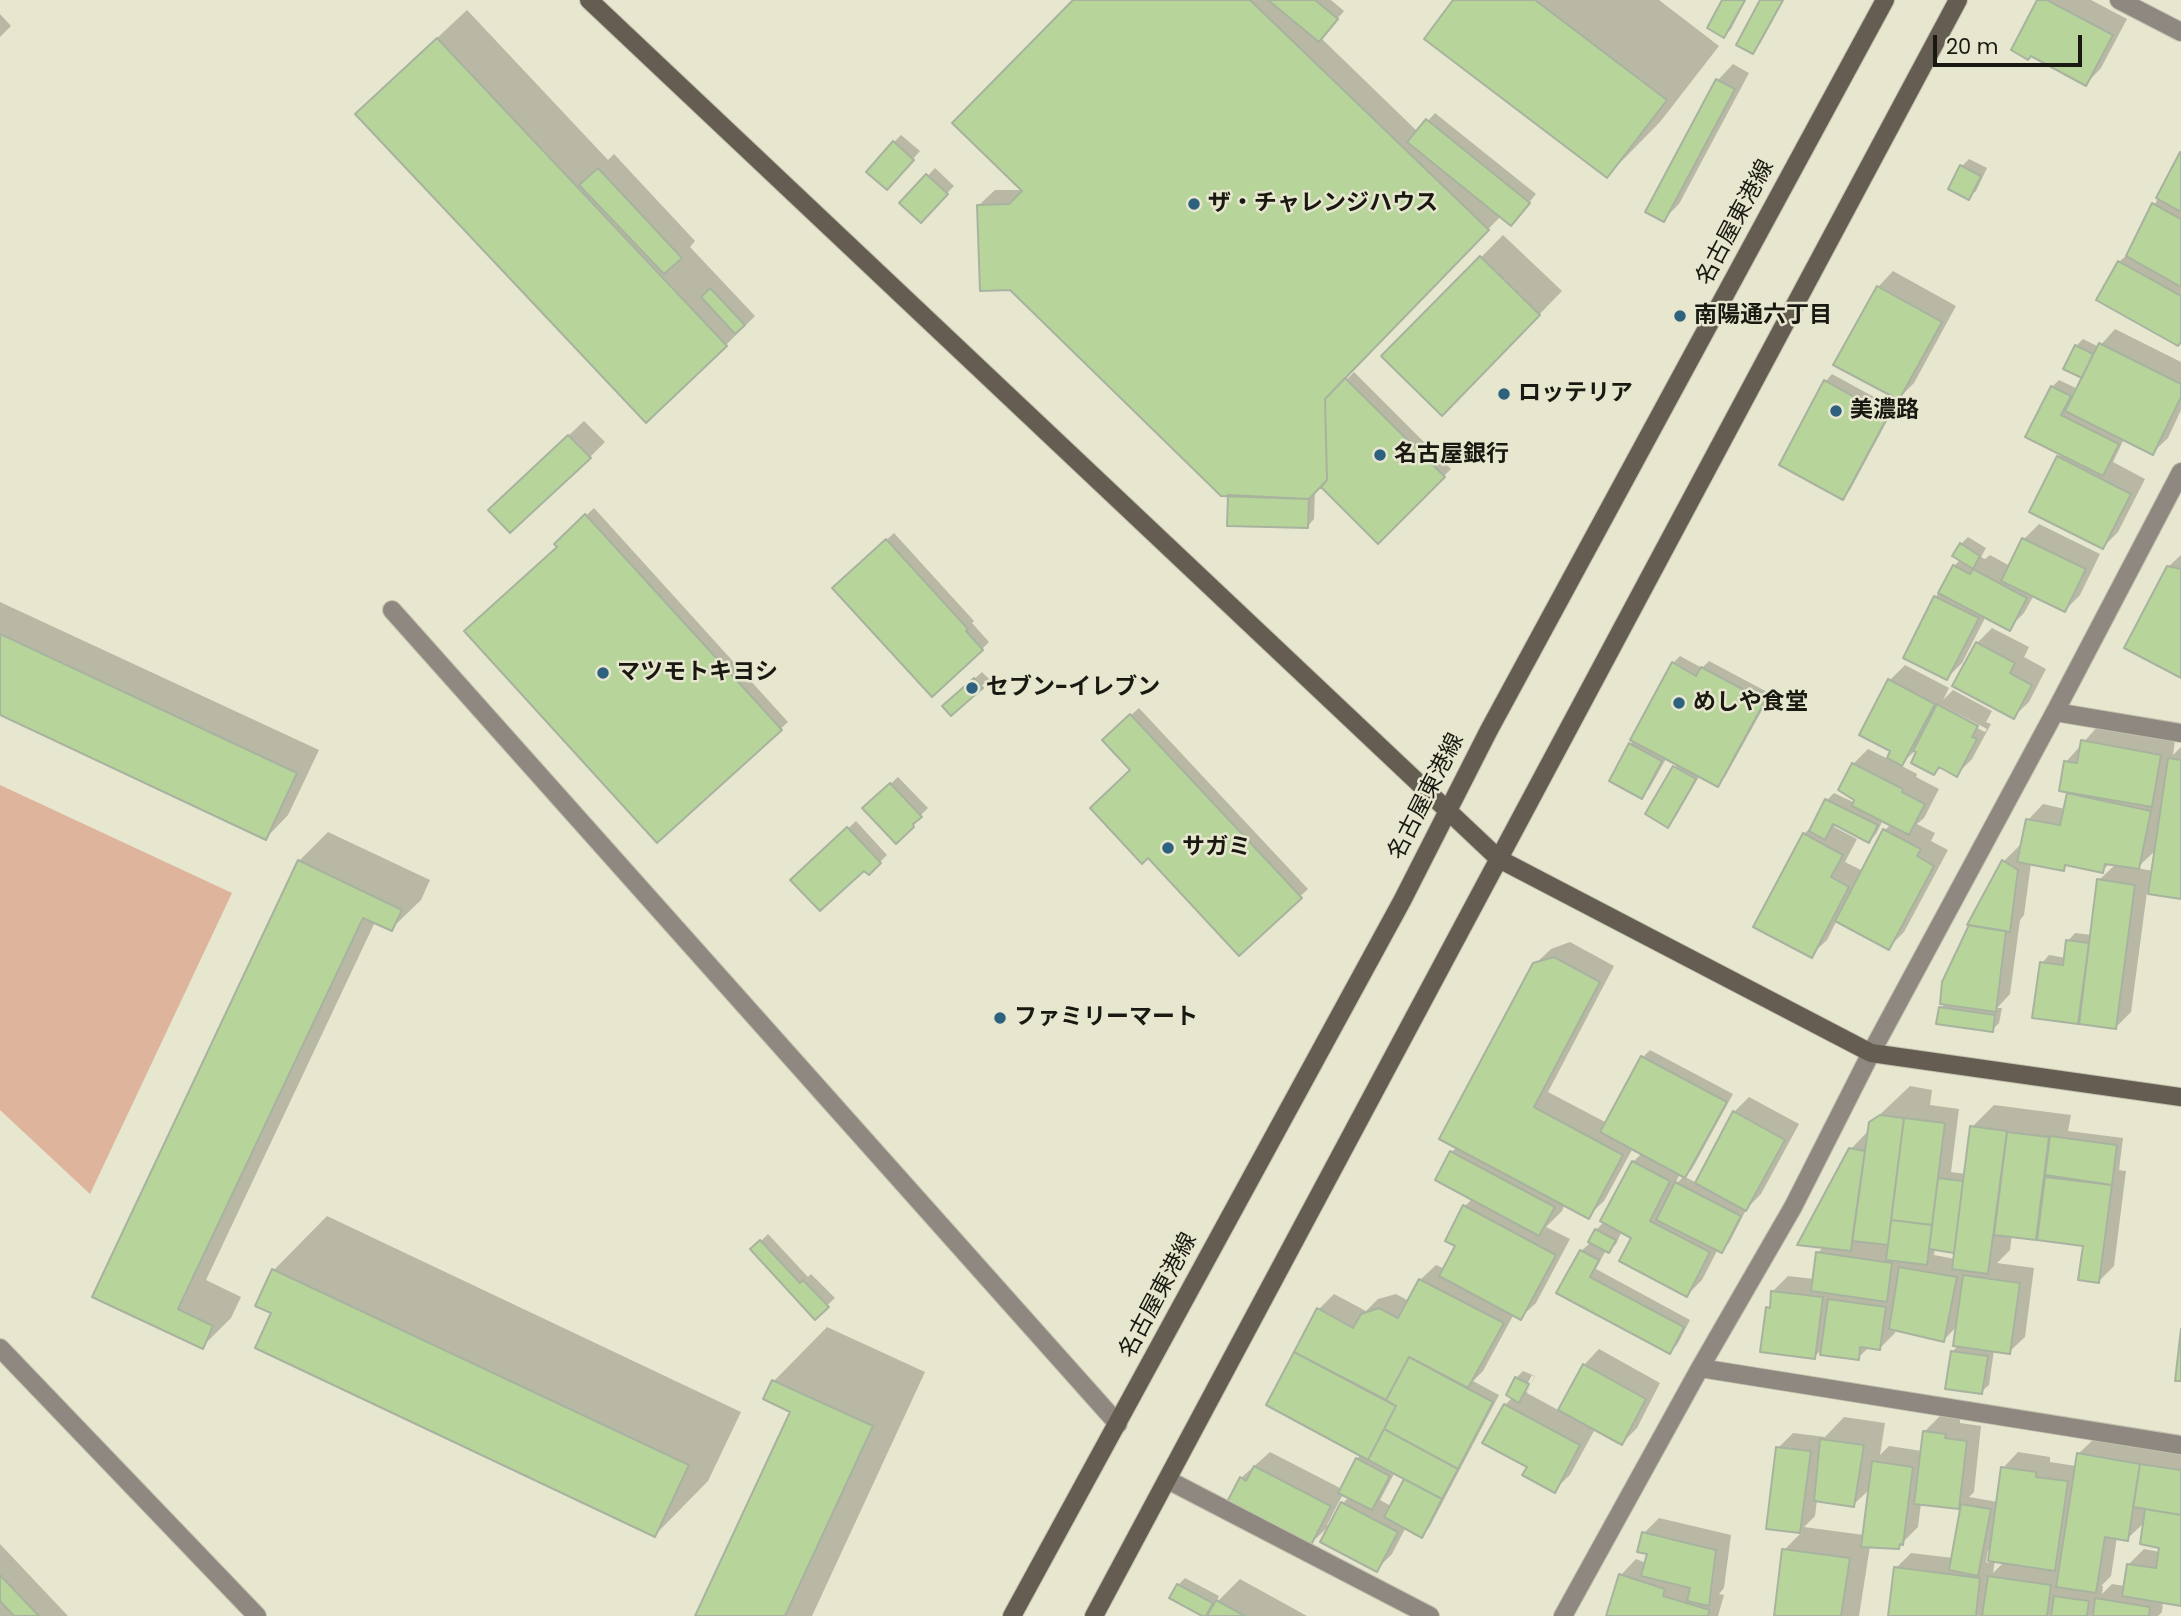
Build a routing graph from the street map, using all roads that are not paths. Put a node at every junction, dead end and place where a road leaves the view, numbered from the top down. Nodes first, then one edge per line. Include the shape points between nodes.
1 (589, 0) edge
2 (1885, 0) edge
3 (1958, 0) edge
4 (2119, 0) edge
5 (2181, 32) edge
6 (2181, 472) edge
7 (393, 610) dead end
8 (2055, 712) junction
9 (2181, 733) edge
10 (1448, 811) junction
11 (1499, 859) junction
12 (1871, 1054) junction
13 (2181, 1097) edge
14 (0, 1348) edge
15 (1700, 1368) junction
16 (1118, 1424) junction
17 (2181, 1445) edge
18 (1168, 1480) junction
19 (257, 1616) edge
20 (1012, 1616) edge
21 (1094, 1616) edge
22 (1430, 1616) edge
23 (1563, 1616) edge

1 - 10 main road
2 - 10 main road, 名古屋東港線
3 - 11 main road
4 - 5 street
6 - 8 street
7 - 16 street
8 - 9 street
8 - 12 street
10 - 11 main road
10 - 16 main road, 名古屋東港線
11 - 12 main road
11 - 18 main road
12 - 13 main road
12 - 15 street via 1793,1207
14 - 19 street
15 - 17 street
15 - 23 street
16 - 20 main road, 名古屋東港線
18 - 21 main road
18 - 22 street

